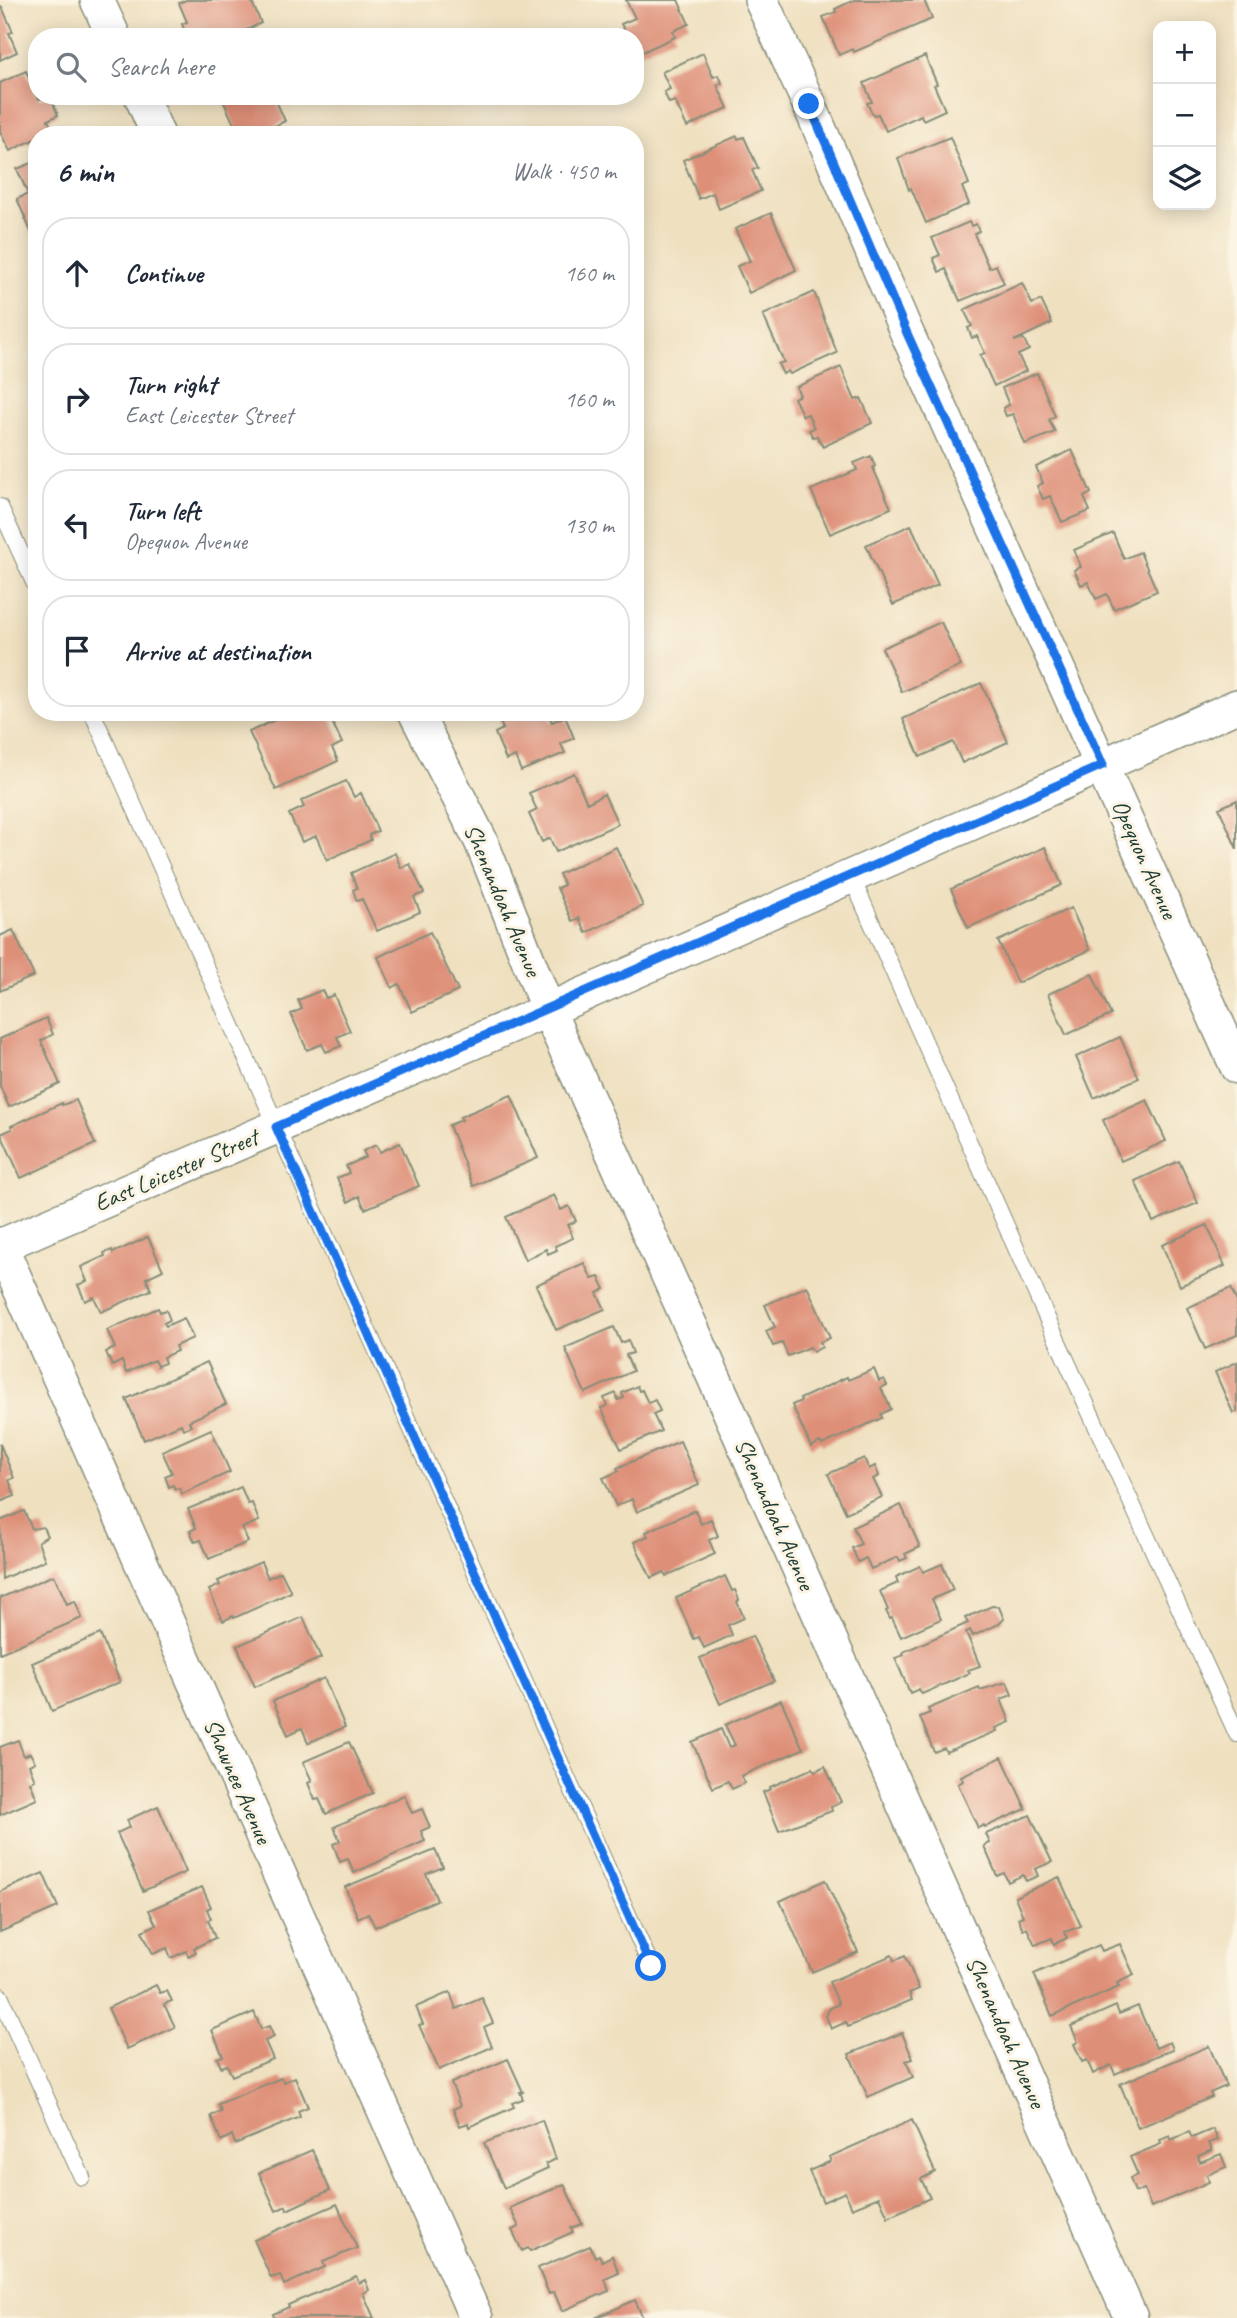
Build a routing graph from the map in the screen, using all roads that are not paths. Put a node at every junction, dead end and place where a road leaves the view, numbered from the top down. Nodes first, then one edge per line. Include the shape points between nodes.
1 (97, 0) edge
2 (761, 0) edge
3 (110, 28) edge
4 (145, 105) edge
5 (154, 126) edge
6 (0, 507) edge
7 (28, 569) edge
8 (1237, 706) edge
9 (96, 721) edge
10 (420, 721) edge
11 (1103, 765) junction
12 (850, 876) junction
13 (548, 1010) junction
14 (1237, 1067) edge
15 (276, 1127) junction
16 (0, 1245) edge
17 (1237, 1734) edge
18 (651, 1966) dead end
19 (0, 1996) edge
20 (82, 2177) dead end
21 (475, 2318) edge
22 (1132, 2318) edge

1 - 3 street
2 - 11 street, Opequon Avenue
4 - 5 street
6 - 7 lane
8 - 11 street, East Leicester Street
9 - 15 lane
10 - 13 street, Shenandoah Avenue via 481,841
11 - 12 street, East Leicester Street
11 - 14 street, Opequon Avenue
12 - 13 street, East Leicester Street
12 - 17 lane
13 - 15 street, East Leicester Street
13 - 22 street, Shenandoah Avenue
15 - 16 street, East Leicester Street
15 - 18 lane
16 - 21 street, Shawnee Avenue
19 - 20 lane

